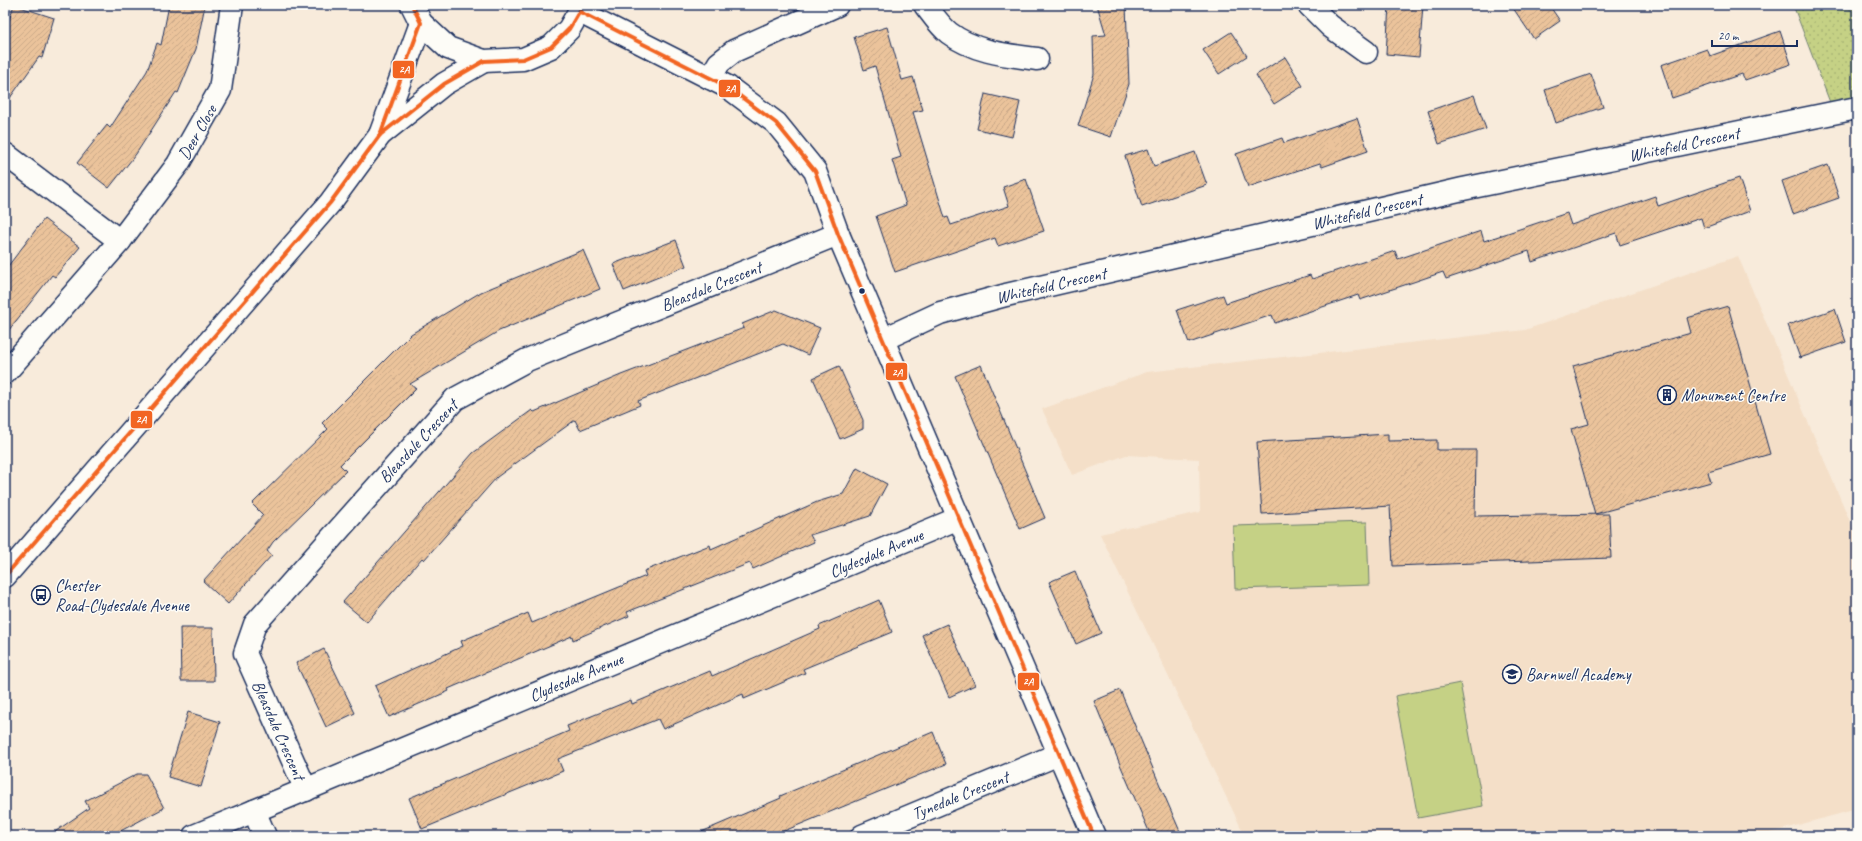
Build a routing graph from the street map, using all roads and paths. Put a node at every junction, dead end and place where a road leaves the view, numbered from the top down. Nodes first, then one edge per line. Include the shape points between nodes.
1 (232, 5) edge
2 (838, 5) edge
3 (924, 5) edge
4 (1310, 5) edge
5 (582, 8) edge
6 (417, 14) edge
7 (1366, 52) dead end
8 (1036, 59) dead end
9 (484, 61) junction
10 (710, 78) junction
11 (1857, 108) edge
12 (380, 134) junction
13 (5, 154) edge
14 (838, 234) junction
15 (120, 241) junction
16 (884, 339) junction
17 (5, 373) edge
18 (959, 518) junction
19 (5, 576) edge
20 (1059, 754) junction
21 (306, 790) junction
22 (254, 811) junction
23 (194, 836) edge
24 (265, 836) edge
25 (862, 836) edge
26 (1094, 836) edge

1 - 15 street, Deer Close via 220,90 178,164
2 - 10 street via 734,51 719,63
3 - 8 street via 949,32 972,45 998,53
4 - 7 street via 1330,26
5 - 9 street via 570,29 551,47 523,59
5 - 10 street
6 - 9 street via 448,48
6 - 12 street
9 - 12 street via 444,84
10 - 14 street via 728,87 776,123 815,171
11 - 16 street, Whitefield Crescent via 1463,189 1013,294 940,313
12 - 19 street via 330,203
13 - 15 street
14 - 16 street
14 - 21 street, Bleasdale Crescent via 527,360 455,399 255,624 245,653
15 - 17 street, Deer Close
16 - 18 street
18 - 20 street
18 - 21 street, Clydesdale Avenue
20 - 25 street, Tynedale Crescent
20 - 26 street
21 - 22 street, Clydesdale Avenue
22 - 23 street, Clydesdale Avenue
22 - 24 street

